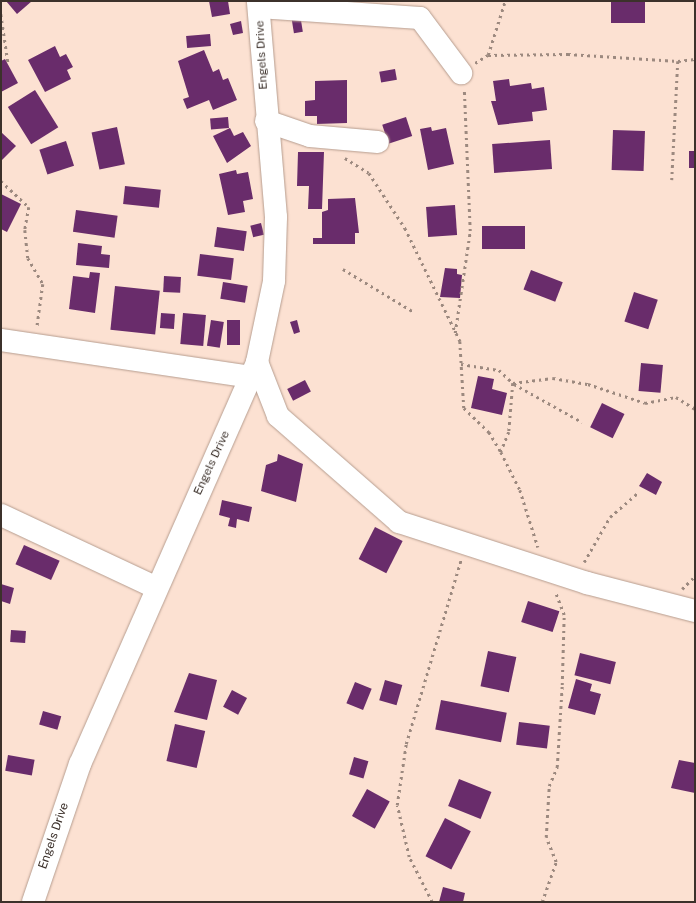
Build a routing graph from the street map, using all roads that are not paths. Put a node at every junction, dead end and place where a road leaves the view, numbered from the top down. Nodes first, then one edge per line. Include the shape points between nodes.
1 (259, 4) edge
2 (461, 72) road end
3 (266, 121) junction
4 (378, 142) dead end
5 (1, 340) edge
6 (254, 370) junction
7 (1, 515) edge
8 (155, 587) junction
9 (695, 611) edge
10 (33, 902) edge

1 - 2 street via 420,18
1 - 3 street, Engels Drive
3 - 4 street via 310,136
3 - 6 street, Engels Drive via 276,224 274,281
5 - 6 street
6 - 8 street, Engels Drive
6 - 9 street via 278,416 399,522 574,579
7 - 8 street
8 - 10 street, Engels Drive via 80,764

